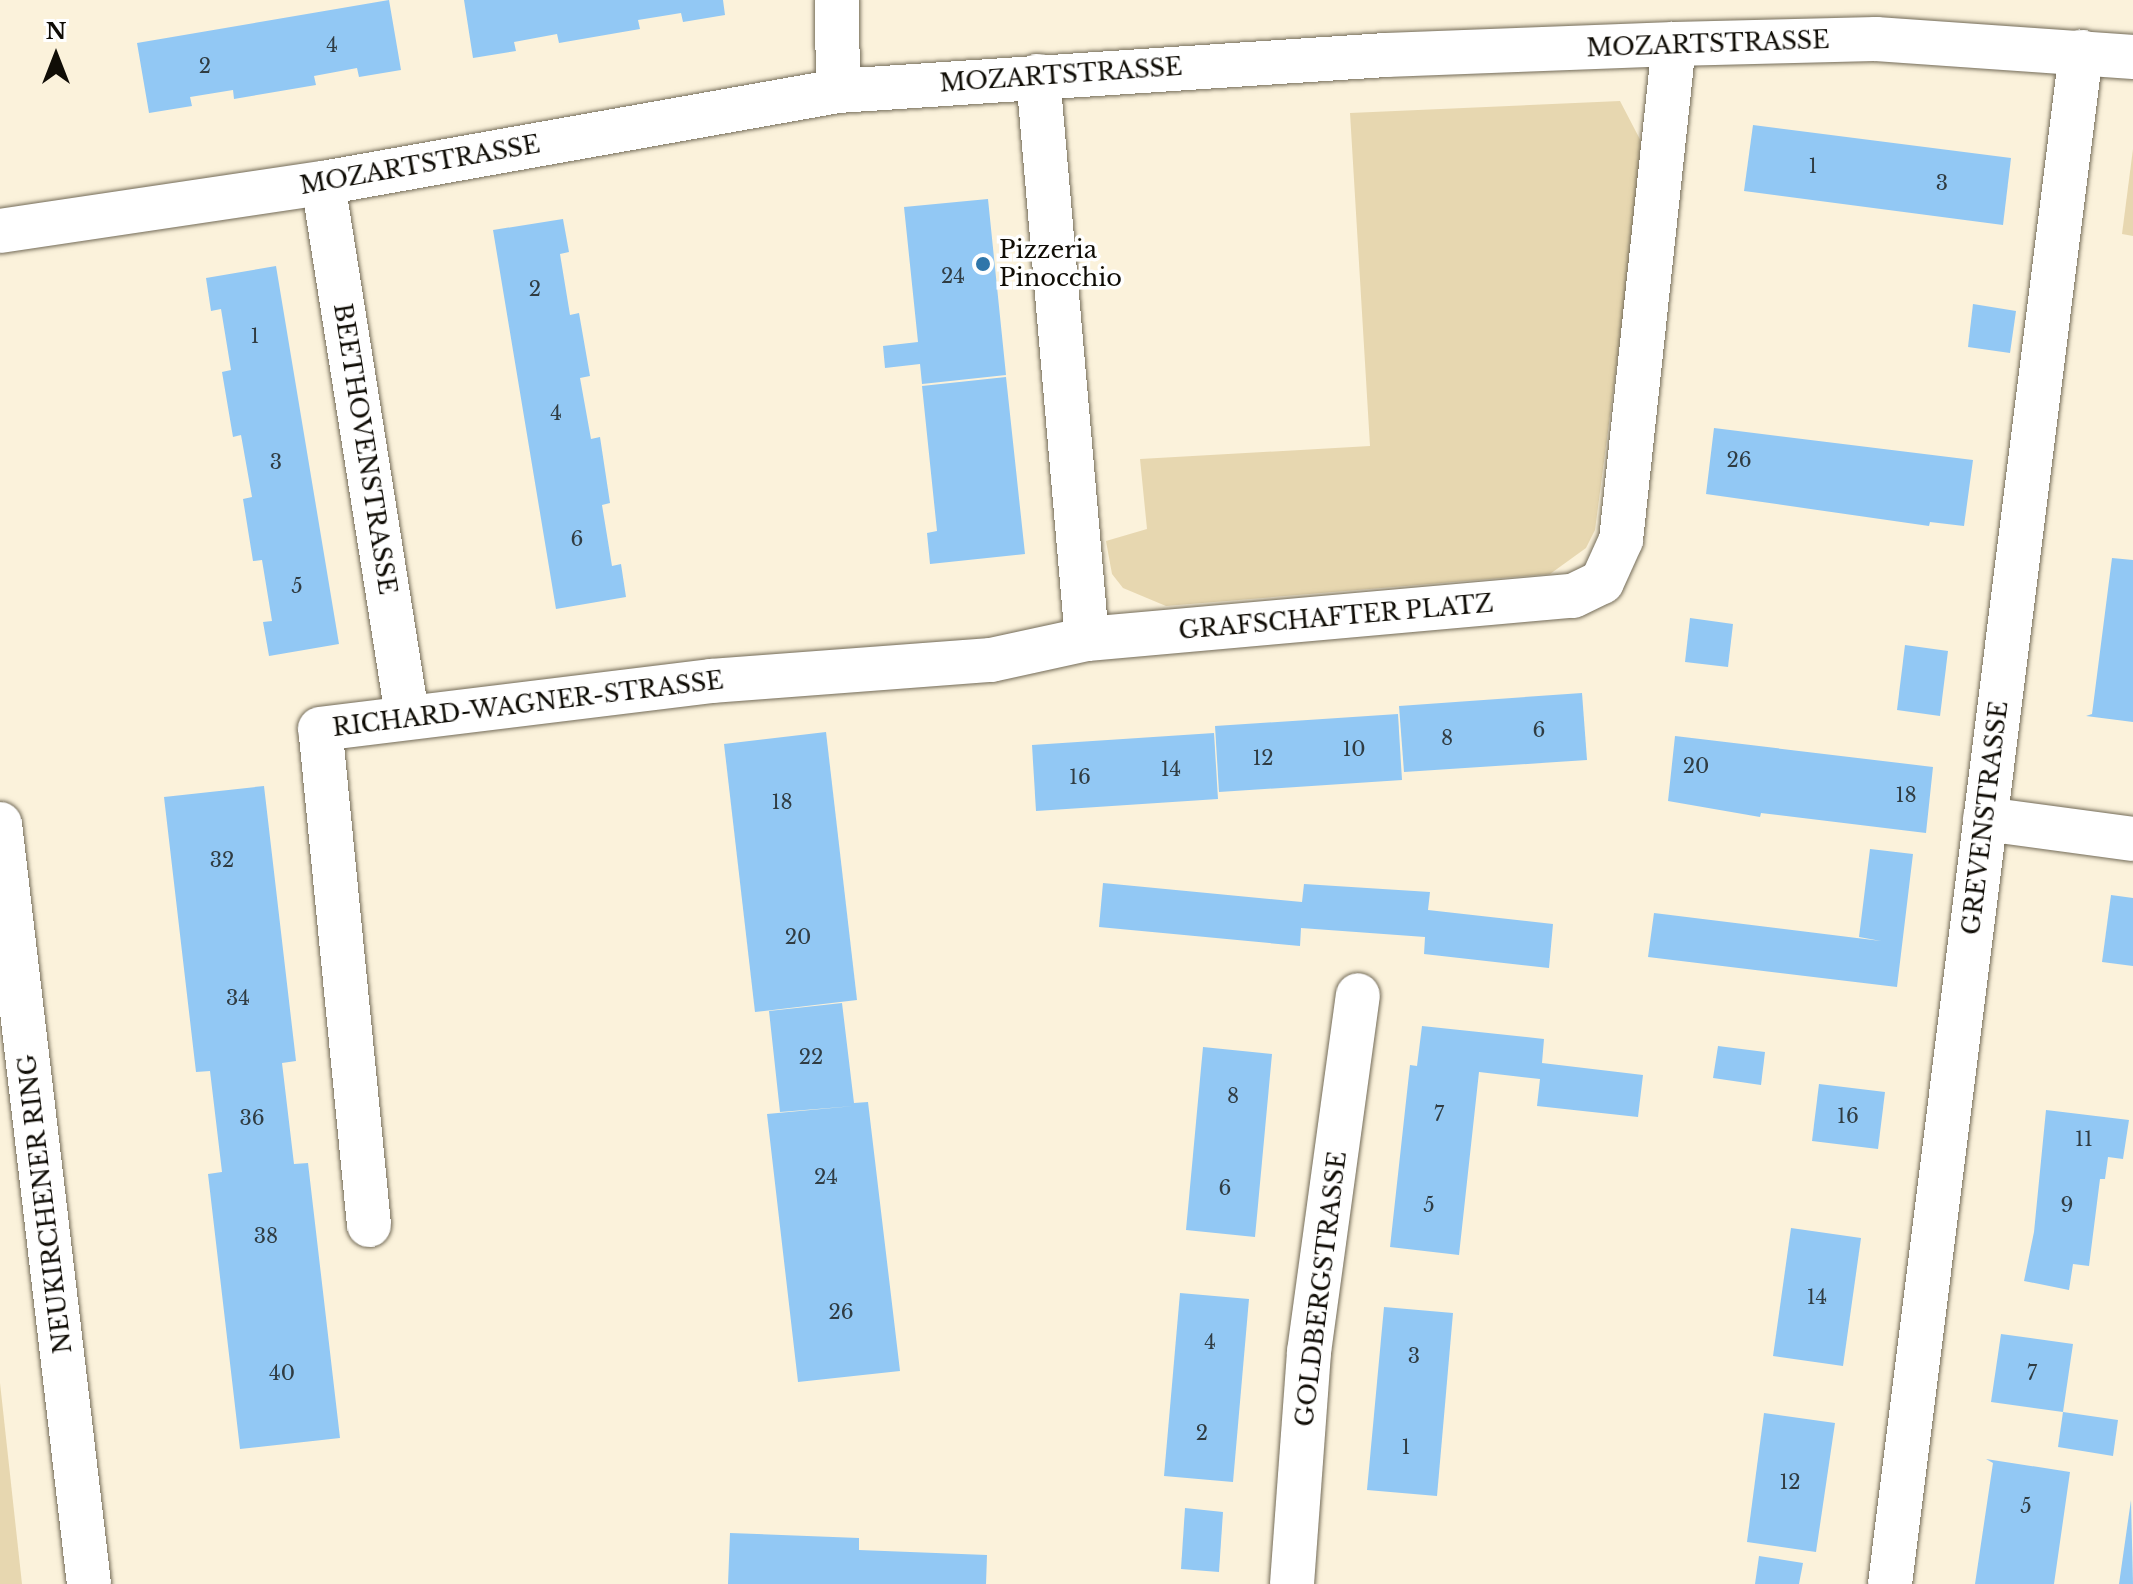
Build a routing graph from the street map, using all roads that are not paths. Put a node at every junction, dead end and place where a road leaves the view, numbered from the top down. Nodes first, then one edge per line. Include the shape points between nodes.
1 (837, 0) edge
2 (1674, 44) junction
3 (2081, 52) junction
4 (2133, 57) edge
5 (1038, 76) junction
6 (838, 91) junction
7 (323, 183) junction
8 (0, 231) edge
9 (1087, 639) junction
10 (407, 715) junction
11 (1985, 819) junction
12 (0, 824) edge
13 (2133, 839) edge
14 (1358, 995) dead end
15 (369, 1225) dead end
16 (89, 1584) edge
17 (1292, 1584) edge
18 (1890, 1584) edge

1 - 6 street
2 - 3 street, MOZARTSTRASSE via 1876,39
2 - 5 street, MOZARTSTRASSE
2 - 9 street, GRAFSCHAFTER PLATZ via 1621,540 1602,582 1573,596
3 - 4 street, MOZARTSTRASSE
3 - 11 street, GREVENSTRASSE
5 - 6 street, MOZARTSTRASSE
5 - 9 street
6 - 7 street, MOZARTSTRASSE
7 - 8 street, MOZARTSTRASSE
7 - 10 street, BEETHOVENSTRASSE
9 - 10 street, RICHARD-WAGNER-STRASSE via 991,660 711,681
10 - 15 street, RICHARD-WAGNER-STRASSE via 320,729
11 - 13 street
11 - 18 street, GREVENSTRASSE
12 - 16 street, NEUKIRCHENER RING
14 - 17 street, GOLDBERGSTRASSE via 1309,1352

